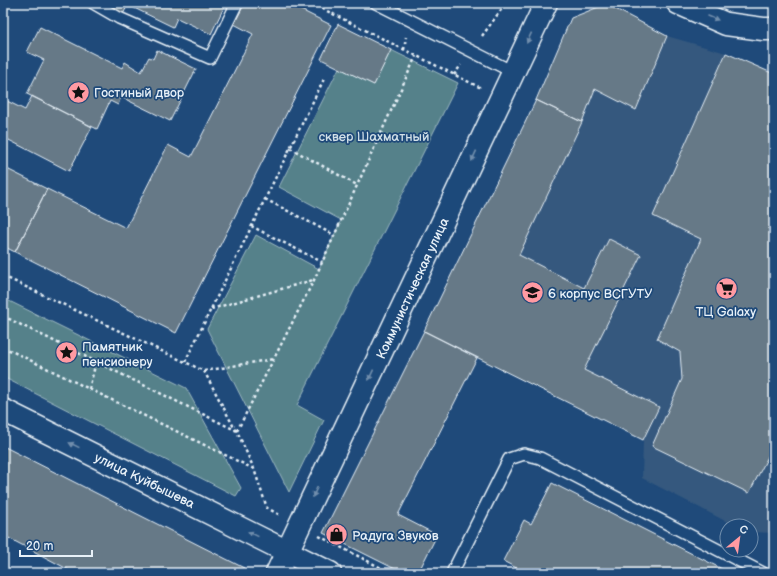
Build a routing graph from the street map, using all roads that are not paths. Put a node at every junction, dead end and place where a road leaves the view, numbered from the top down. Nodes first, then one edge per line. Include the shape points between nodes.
1 (93, 3) edge
2 (237, 3) edge
3 (376, 3) edge
4 (546, 3) edge
5 (678, 3) edge
6 (774, 28) edge
7 (513, 72) junction
8 (3, 410) edge
9 (288, 551) junction
10 (277, 573) edge
11 (330, 573) edge
12 (452, 573) edge
13 (763, 573) edge

1 - 2 lane via 119,18 210,58
3 - 7 lane
4 -> 7 street, Коммунистическая улица
5 -> 6 street via 726,24
7 -> 9 street, Коммунистическая улица
9 -> 8 street, улица Куйбышева
9 - 10 street, Коммунистическая улица
9 - 11 street, улица Куйбышева
12 - 13 lane via 509,459 524,454 540,458

